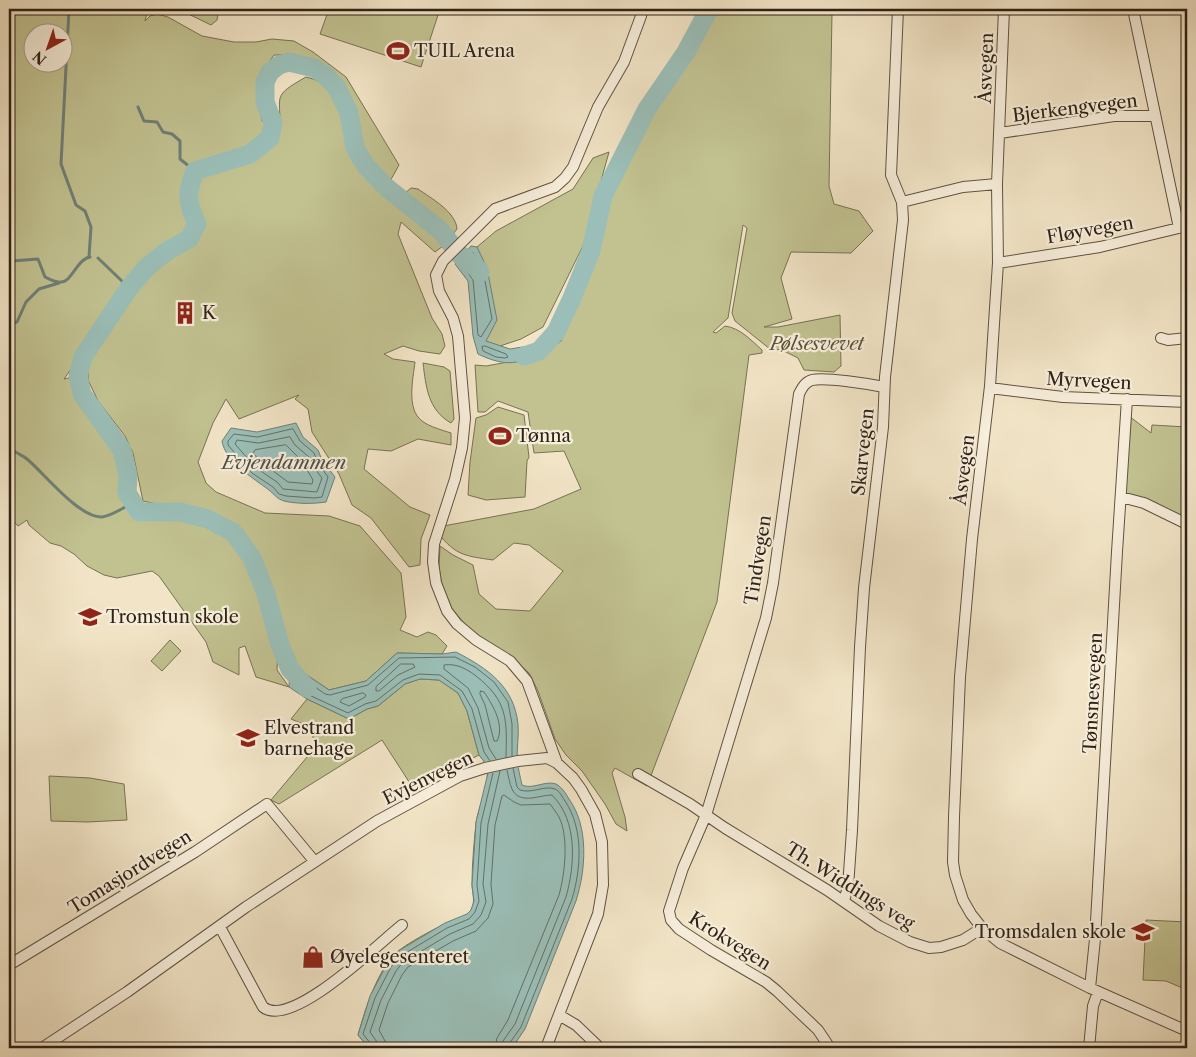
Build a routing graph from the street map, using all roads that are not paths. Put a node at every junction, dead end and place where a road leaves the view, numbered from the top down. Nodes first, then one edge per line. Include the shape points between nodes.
1 (642, 9) edge
2 (898, 9) edge
3 (1004, 9) edge
4 (1133, 9) edge
5 (1154, 116) junction
6 (1000, 133) junction
7 (998, 184) junction
8 (902, 202) junction
9 (1183, 227) edge
10 (998, 263) junction
11 (1161, 338) dead end
12 (1187, 338) edge
13 (884, 387) junction
14 (990, 388) junction
15 (1127, 399) junction
16 (1187, 402) edge
17 (1122, 497) junction
18 (1187, 524) edge
19 (557, 763) junction
20 (638, 774) dead end
21 (706, 815) junction
22 (315, 862) junction
23 (844, 901) junction
24 (402, 925) dead end
25 (220, 927) junction
26 (982, 928) junction
27 (9, 965) edge
28 (1094, 990) junction
29 (559, 1015) junction
30 (1187, 1031) edge
31 (42, 1048) edge
32 (546, 1048) edge
33 (600, 1048) edge
34 (830, 1048) edge
35 (1089, 1048) edge

1 - 19 street via 632,45 598,107 574,167 554,187 495,209 443,261 436,279 458,336 465,418 455,479 434,544 436,583 447,611 457,624 510,661 527,681
2 - 8 street, Skarvegen via 891,175
3 - 6 street, Åsvegen
4 - 5 street
5 - 6 street, Bjerkengvegen via 1114,116
5 - 9 street
6 - 7 street, Åsvegen
7 - 8 street via 963,187
7 - 10 street, Åsvegen
8 - 13 street, Skarvegen
9 - 10 street, Fløyvegen via 1100,247
10 - 14 street, Åsvegen
11 - 12 street
13 - 21 street, Tindvegen via 813,380 803,386 769,605
13 - 23 street, Skarvegen via 883,427 862,611 853,820
14 - 15 street, Myrvegen via 1063,397
14 - 26 street, Åsvegen via 960,668 953,862 963,900
15 - 16 street, Myrvegen
15 - 17 street, Tønsnesvegen
17 - 18 street via 1144,503
17 - 28 street, Tønsnesvegen
19 - 22 street, Evjenvegen via 543,758 465,774 377,821
19 - 29 street via 573,778 595,814 602,842 603,867 598,914
20 - 21 street, Th. Widdings veg
21 - 23 street, Th. Widdings veg
21 - 34 street, Krokvegen via 672,897 671,920 679,929 766,982 810,1022
22 - 25 street, Evjenvegen
22 - 27 street, Tomasjordvegen via 267,804 195,852
23 - 26 street, Th. Widdings veg via 890,932 923,946 948,946
24 - 25 street via 336,982 296,1005 275,1012 263,1007
25 - 31 street, Evjenvegen
26 - 28 street via 1003,944
28 - 30 street
28 - 35 street, Tønsnesvegen
29 - 32 street
29 - 33 street via 576,1025

